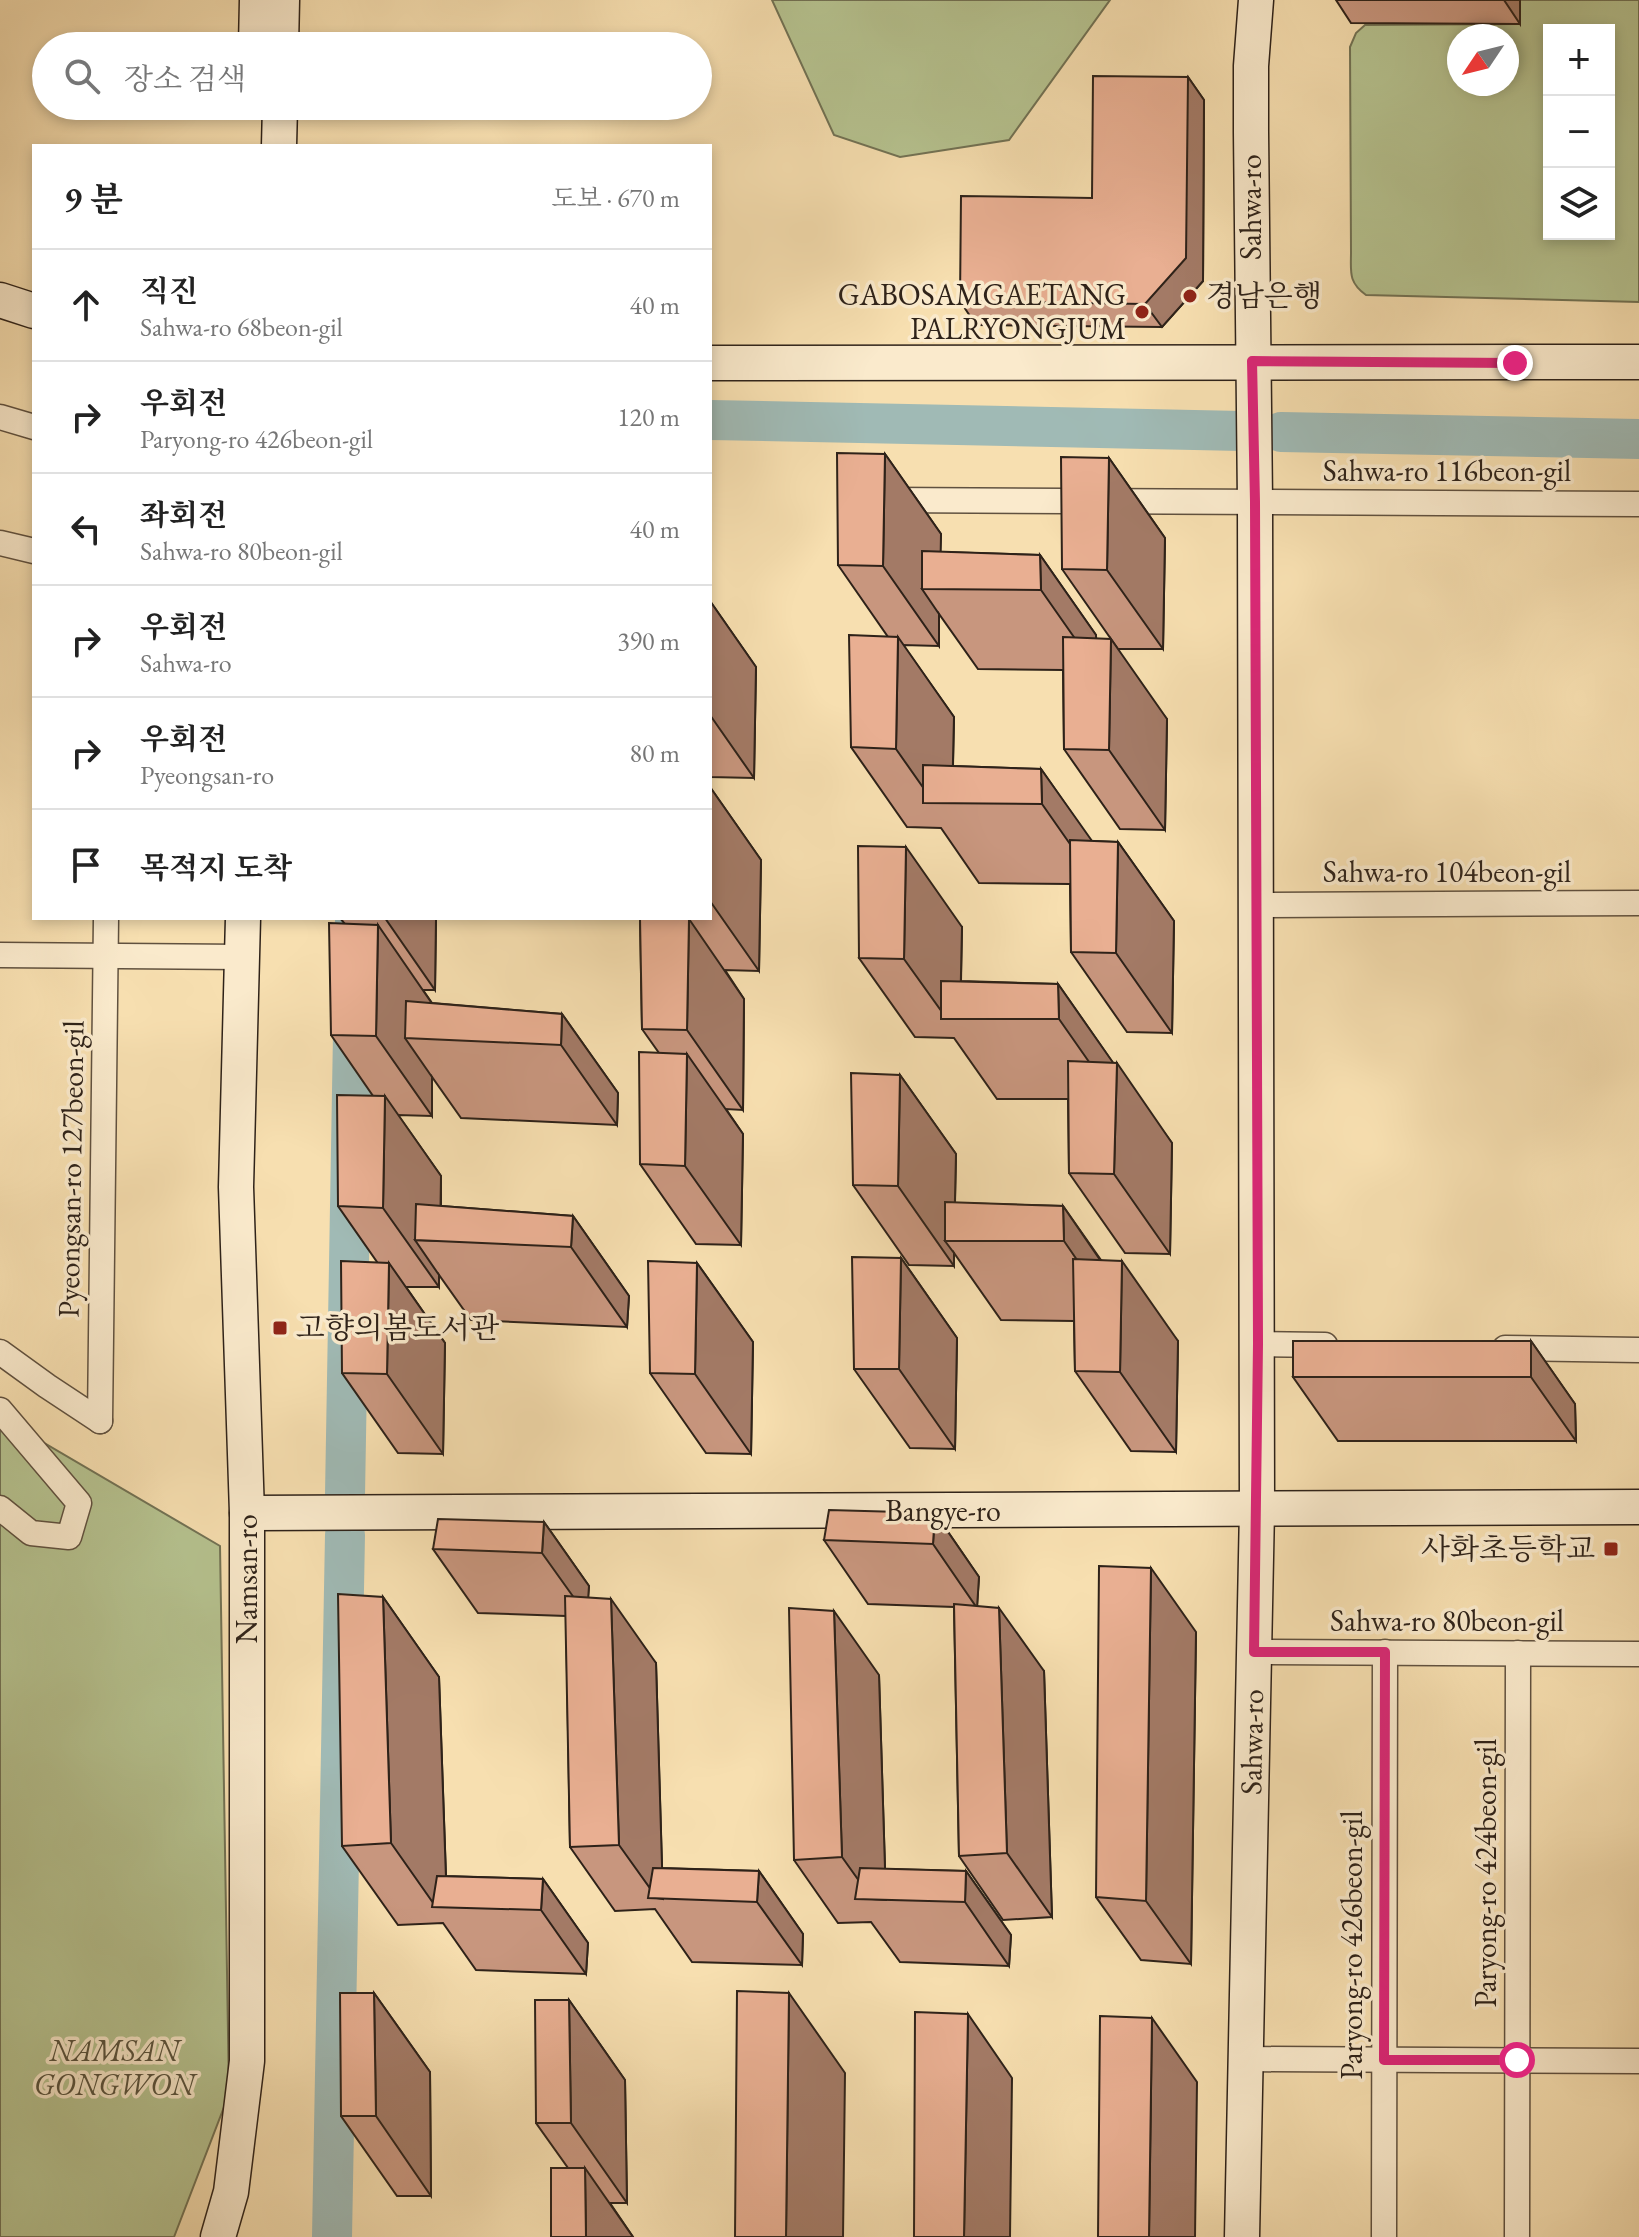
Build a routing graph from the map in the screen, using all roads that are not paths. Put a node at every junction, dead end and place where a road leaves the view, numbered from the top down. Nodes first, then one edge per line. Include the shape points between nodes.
1 (257, 0) edge
2 (282, 0) edge
3 (1256, 0) edge
4 (256, 32) edge
5 (281, 32) edge
6 (256, 120) edge
7 (280, 120) edge
8 (256, 144) edge
9 (279, 144) edge
10 (0, 300) edge
11 (32, 310) edge
12 (1252, 361) junction
13 (1639, 362) edge
14 (712, 363) edge
15 (0, 417) edge
16 (32, 426) edge
17 (856, 500) edge
18 (1255, 502) junction
19 (1639, 504) edge
20 (0, 543) edge
21 (32, 551) edge
22 (1639, 903) edge
23 (1256, 905) junction
24 (106, 920) edge
25 (243, 920) edge
26 (0, 955) edge
27 (106, 956) junction
28 (242, 957) junction
29 (1258, 1344) junction
30 (1353, 1345) edge
31 (1480, 1348) edge
32 (1639, 1350) edge
33 (0, 1352) edge
34 (0, 1410) edge
35 (1639, 1507) edge
36 (0, 1508) edge
37 (1257, 1509) junction
38 (247, 1513) junction
39 (1254, 1652) junction
40 (1385, 1652) junction
41 (1518, 1653) junction
42 (1639, 1654) edge
43 (1246, 2059) junction
44 (1384, 2060) junction
45 (1517, 2060) junction
46 (1639, 2061) edge
47 (218, 2237) edge
48 (1242, 2237) edge
49 (1384, 2237) edge
50 (1517, 2237) edge

1 - 4 main road
2 - 5 main road
3 - 12 main road, Sahwa-ro via 1251,66
6 - 8 main road
7 - 9 main road
10 - 11 main road
12 - 13 main road
12 - 14 main road
12 - 18 main road, Sahwa-ro
15 - 16 street
17 - 18 street, Sahwa-ro 116beon-gil
18 - 19 street, Sahwa-ro 116beon-gil
18 - 23 main road, Sahwa-ro
20 - 21 street
22 - 23 street, Sahwa-ro 104beon-gil
23 - 29 main road, Sahwa-ro
24 - 27 street, Pyeongsan-ro 127beon-gil
25 - 28 main road, Namsan-ro
26 - 27 street
27 - 28 street
27 - 33 street, Pyeongsan-ro 127beon-gil via 100,1421
28 - 38 main road, Namsan-ro via 236,1187
29 - 30 street
29 - 37 main road, Sahwa-ro
31 - 32 street
34 - 36 street via 79,1503 69,1537 31,1533
35 - 37 main road, Bangye-ro
37 - 38 main road, Bangye-ro
37 - 39 main road, Sahwa-ro
38 - 47 main road, Namsan-ro via 247,2061 231,2192
39 - 40 street, Sahwa-ro 80beon-gil
39 - 43 main road, Sahwa-ro
40 - 41 street, Sahwa-ro 80beon-gil
40 - 44 street, Paryong-ro 426beon-gil
41 - 42 street, Sahwa-ro 80beon-gil
41 - 45 street, Paryong-ro 424beon-gil
43 - 44 street
43 - 48 main road, Sahwa-ro
44 - 45 street
44 - 49 street, Paryong-ro 426beon-gil
45 - 46 street
45 - 50 street, Paryong-ro 424beon-gil

